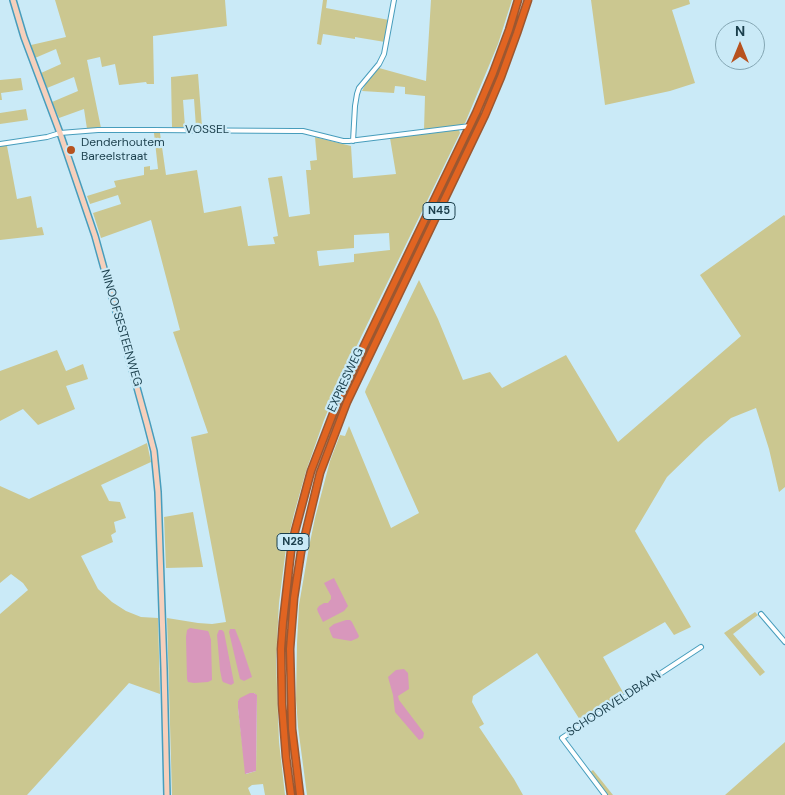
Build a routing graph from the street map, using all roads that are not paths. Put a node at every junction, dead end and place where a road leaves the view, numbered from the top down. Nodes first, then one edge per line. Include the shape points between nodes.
1 (12, 0) edge
2 (394, 0) edge
3 (518, 0) edge
4 (528, 0) edge
5 (470, 126) junction
6 (60, 133) junction
7 (353, 141) junction
8 (0, 144) edge
9 (332, 414) joint
10 (340, 418) joint
11 (761, 614) dead end
12 (785, 642) edge
13 (701, 647) dead end
14 (168, 795) edge
15 (291, 795) edge
16 (300, 795) edge
17 (606, 795) edge

1 - 6 street, NINOOFSESTEENWEG
2 - 7 street via 384,54 357,94
3 - 5 highway, EXPRESWEG / N45 via 493,73
4 - 10 highway, EXPRESWEG / N45 via 480,125
5 - 7 street, VOSSEL
5 - 9 highway, EXPRESWEG / N45
6 - 7 street, VOSSEL via 98,130 293,131
6 - 8 street, VOSSEL
6 - 14 street, NINOOFSESTEENWEG via 95,236 154,450
9 - 15 highway, EXPRESWEG / N28 via 302,506 285,597 281,649 282,704
10 - 16 highway, EXPRESWEG / N28 via 310,510 293,614 290,687
11 - 12 street
13 - 17 street, SCHOORVELDBAAN via 562,738

